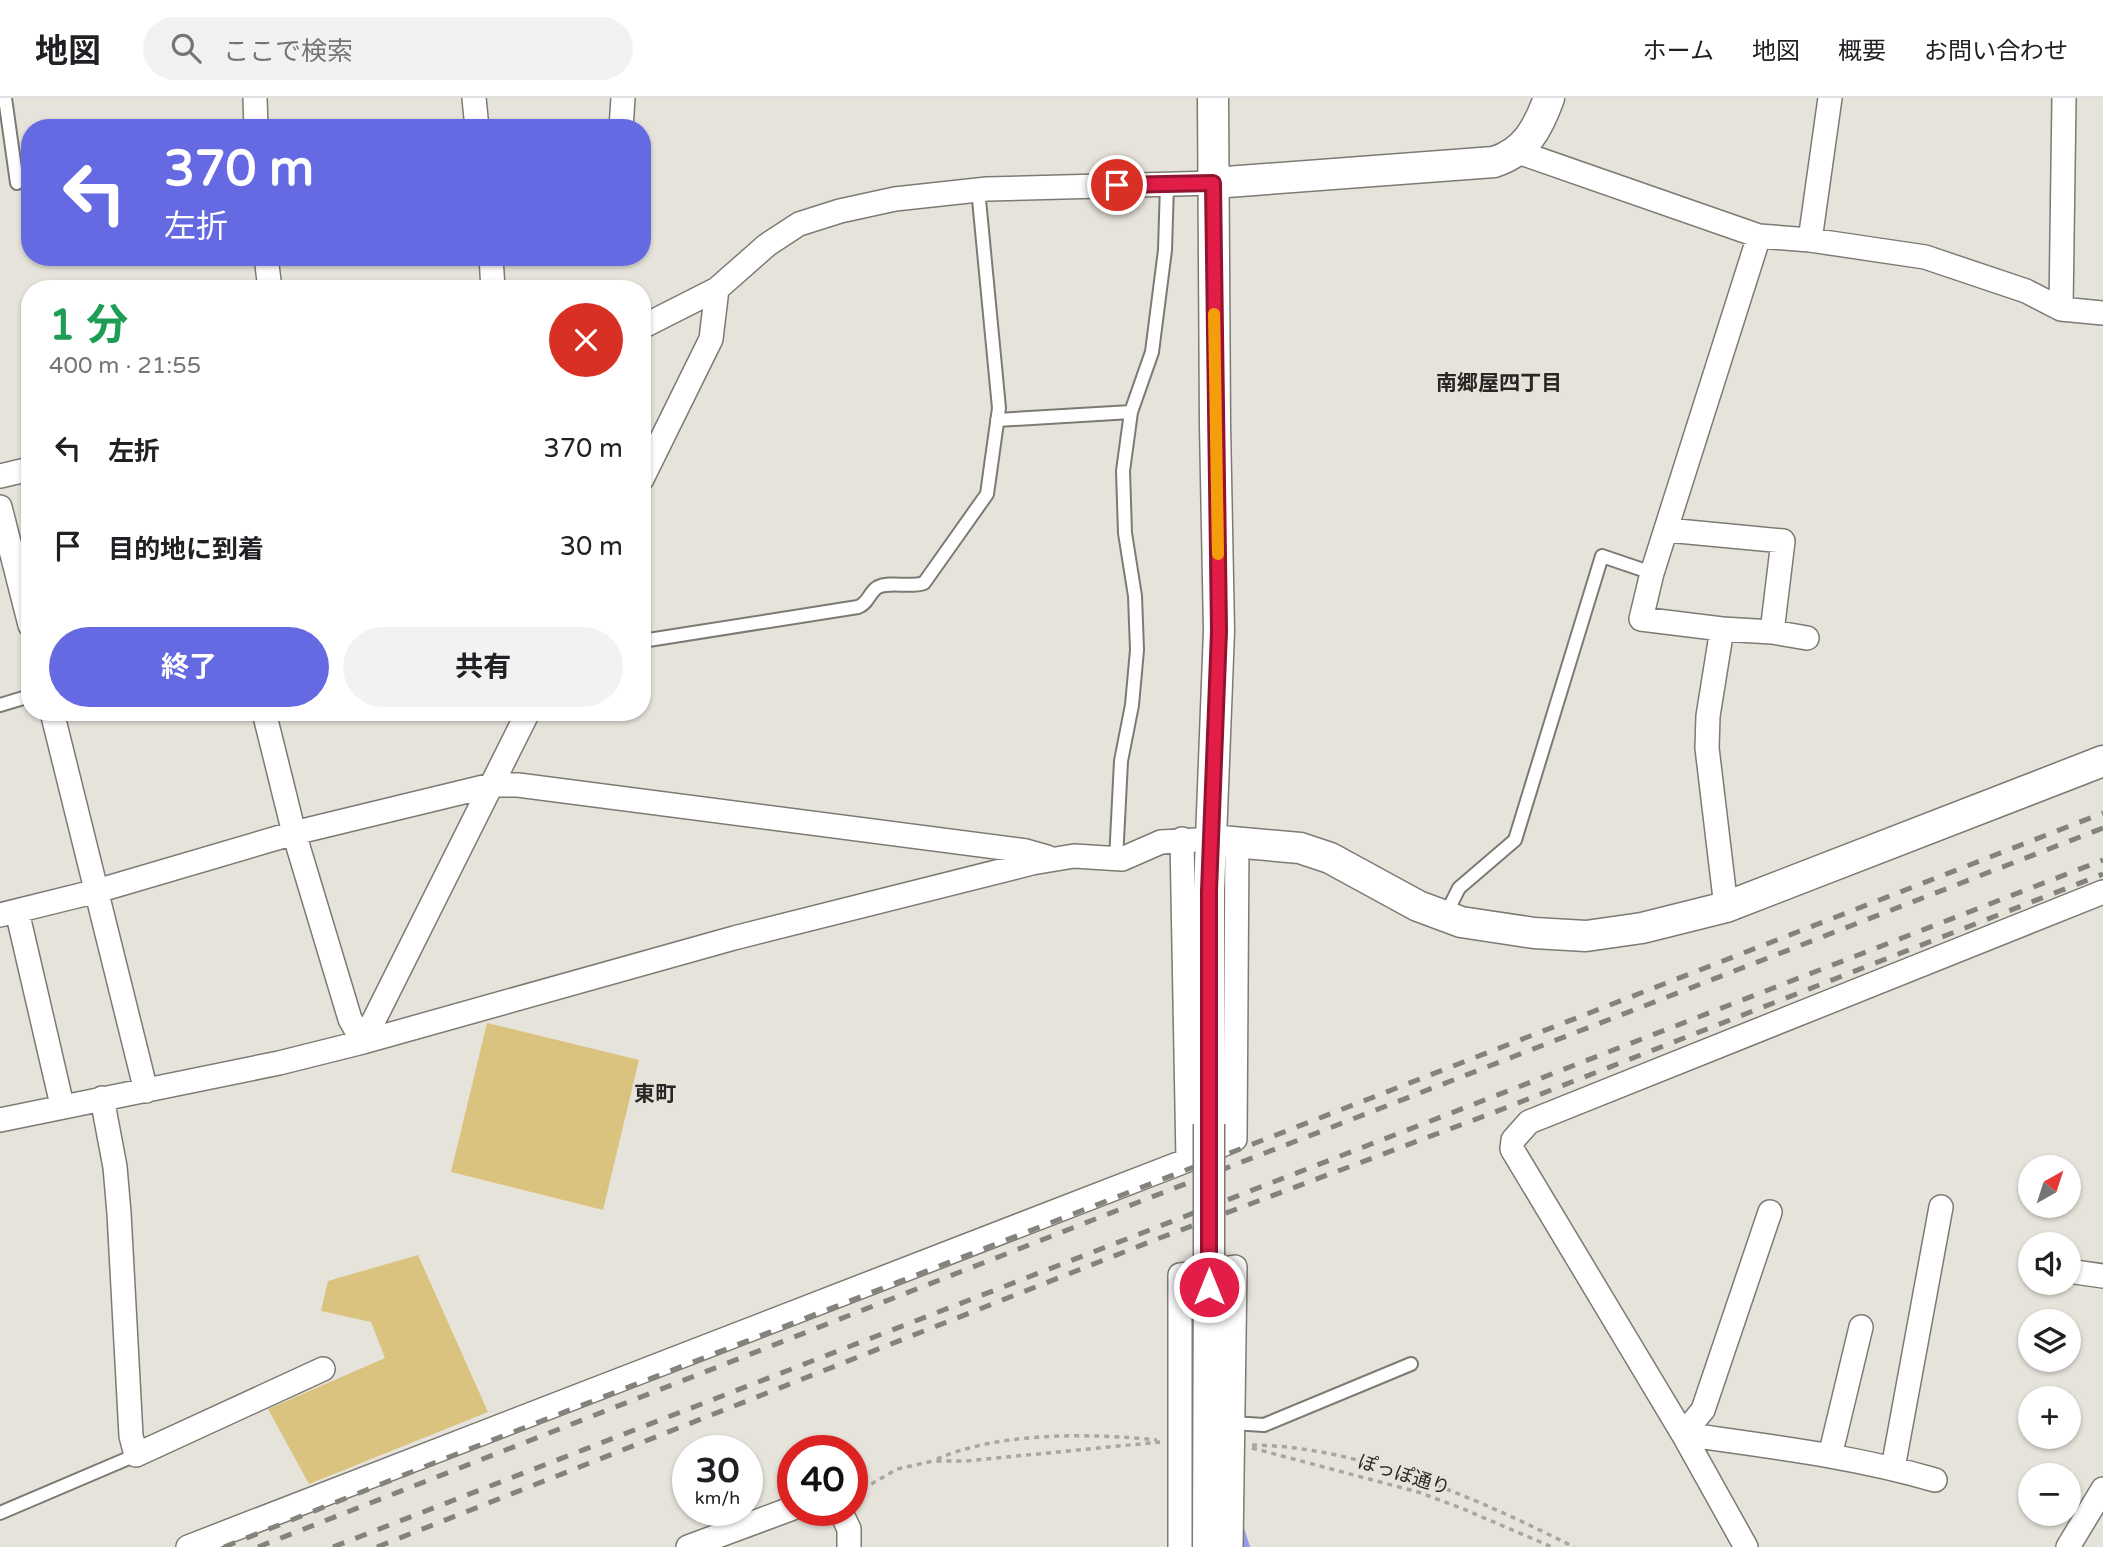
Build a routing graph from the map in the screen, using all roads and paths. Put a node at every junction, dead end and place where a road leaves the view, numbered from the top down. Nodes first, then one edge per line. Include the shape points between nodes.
1 (5, 98) edge
2 (255, 98) edge
3 (474, 98) edge
4 (623, 98) edge
5 (1213, 98) edge
6 (1549, 98) edge
7 (1830, 98) edge
8 (2064, 98) edge
9 (256, 119) edge
10 (476, 119) edge
11 (622, 119) edge
12 (1518, 152) junction
13 (17, 183) dead end
14 (1213, 183) junction
15 (1167, 184) junction
16 (978, 189) junction
17 (1759, 236) junction
18 (1810, 240) junction
19 (718, 289) junction
20 (2061, 309) junction
21 (2103, 313) edge
22 (651, 322) edge
23 (1132, 412) junction
24 (997, 420) junction
25 (651, 461) edge
26 (21, 471) edge
27 (0, 476) edge
28 (0, 507) edge
29 (1668, 530) junction
30 (1652, 573) junction
31 (21, 590) edge
32 (1722, 629) junction
33 (1772, 632) junction
34 (1807, 638) dead end
35 (651, 640) edge
36 (21, 699) edge
37 (0, 705) edge
38 (54, 721) edge
39 (266, 721) edge
40 (524, 721) edge
41 (2103, 761) edge
42 (492, 785) junction
43 (294, 833) junction
44 (1210, 840) junction
45 (1054, 858) junction
46 (1116, 860) junction
47 (97, 891) junction
48 (2103, 892) edge
49 (1726, 906) junction
50 (9, 913) edge
51 (1445, 916) junction
52 (363, 1042) junction
53 (146, 1091) junction
54 (102, 1098) junction
55 (62, 1105) junction
56 (0, 1120) edge
57 (1188, 1160) junction
58 (1941, 1207) dead end
59 (1770, 1212) dead end
60 (1207, 1268) junction
61 (2081, 1273) edge
62 (2103, 1276) edge
63 (1861, 1327) dead end
64 (1411, 1364) dead end
65 (323, 1369) dead end
66 (1232, 1423) junction
67 (1683, 1434) junction
68 (136, 1455) junction
69 (1830, 1456) junction
70 (933, 1461) junction
71 (1893, 1468) junction
72 (1935, 1480) dead end
73 (868, 1486) edge
74 (2103, 1489) edge
75 (0, 1513) edge
76 (777, 1514) edge
77 (848, 1526) edge
78 (188, 1547) edge
79 (688, 1547) edge
80 (849, 1547) edge
81 (1180, 1547) edge
82 (1208, 1547) edge
83 (1231, 1547) edge
84 (1552, 1547) edge
85 (1574, 1547) edge
86 (1746, 1547) edge
87 (2068, 1547) edge

1 - 13 lane
2 - 9 street
3 - 10 street
4 - 11 street
5 - 14 street
6 - 12 street via 1537,128
7 - 18 street
8 - 20 street
12 - 14 street via 1481,164
12 - 17 street
14 - 15 street
14 - 44 street via 1219,631
15 - 16 street
15 - 23 lane via 1165,250 1152,352
16 - 19 street via 895,199 799,224 767,245
16 - 24 lane
17 - 18 street
17 - 29 street
18 - 20 street via 1925,257 2026,291
19 - 22 street
19 - 25 street via 711,339
20 - 21 street
23 - 24 lane
23 - 46 lane via 1123,471 1137,650 1121,761
24 - 35 lane via 988,494 924,583 881,586 858,607
26 - 27 street
28 - 31 street
29 - 30 street
29 - 33 street via 1783,541
30 - 32 street via 1641,620
30 - 51 lane via 1602,556 1515,841 1459,888
32 - 33 street
32 - 49 street via 1707,748
33 - 34 street
36 - 37 lane
38 - 47 street
39 - 43 street
40 - 42 street
41 - 49 street
42 - 43 street
42 - 45 street via 889,832
42 - 52 street
43 - 47 street
43 - 52 street via 350,1019
44 - 46 street via 1161,842
44 - 51 street via 1300,848 1330,858
44 - 57 street
44 - 57 street via 1235,1139
44 - 60 street, bridge
45 - 46 street
45 - 52 street via 734,938
47 - 50 street
47 - 53 street
48 - 67 street via 1541,1117 1519,1132 1512,1149
49 - 51 street via 1642,928 1586,936 1534,933
50 - 55 street
52 - 53 street
53 - 54 street
54 - 55 street
54 - 68 street via 115,1167 131,1436
55 - 56 street
57 - 78 street
58 - 71 street
59 - 67 street via 1703,1410
60 - 66 street via 1235,1267
60 - 81 street via 1180,1275
60 - 82 street
61 - 62 street
63 - 69 street
64 - 66 lane via 1264,1425
65 - 68 street
66 - 83 street
67 - 69 street
67 - 86 street
68 - 75 lane
69 - 71 street
70 - 70 path via 966,1461 1167,1441 1122,1436 990,1442
70 - 73 path via 897,1469
71 - 72 street
74 - 87 street
76 - 79 street
77 - 80 street
84 - 85 path, ぽっぽ通り via 1418,1492 1243,1445 1288,1445 1421,1479

